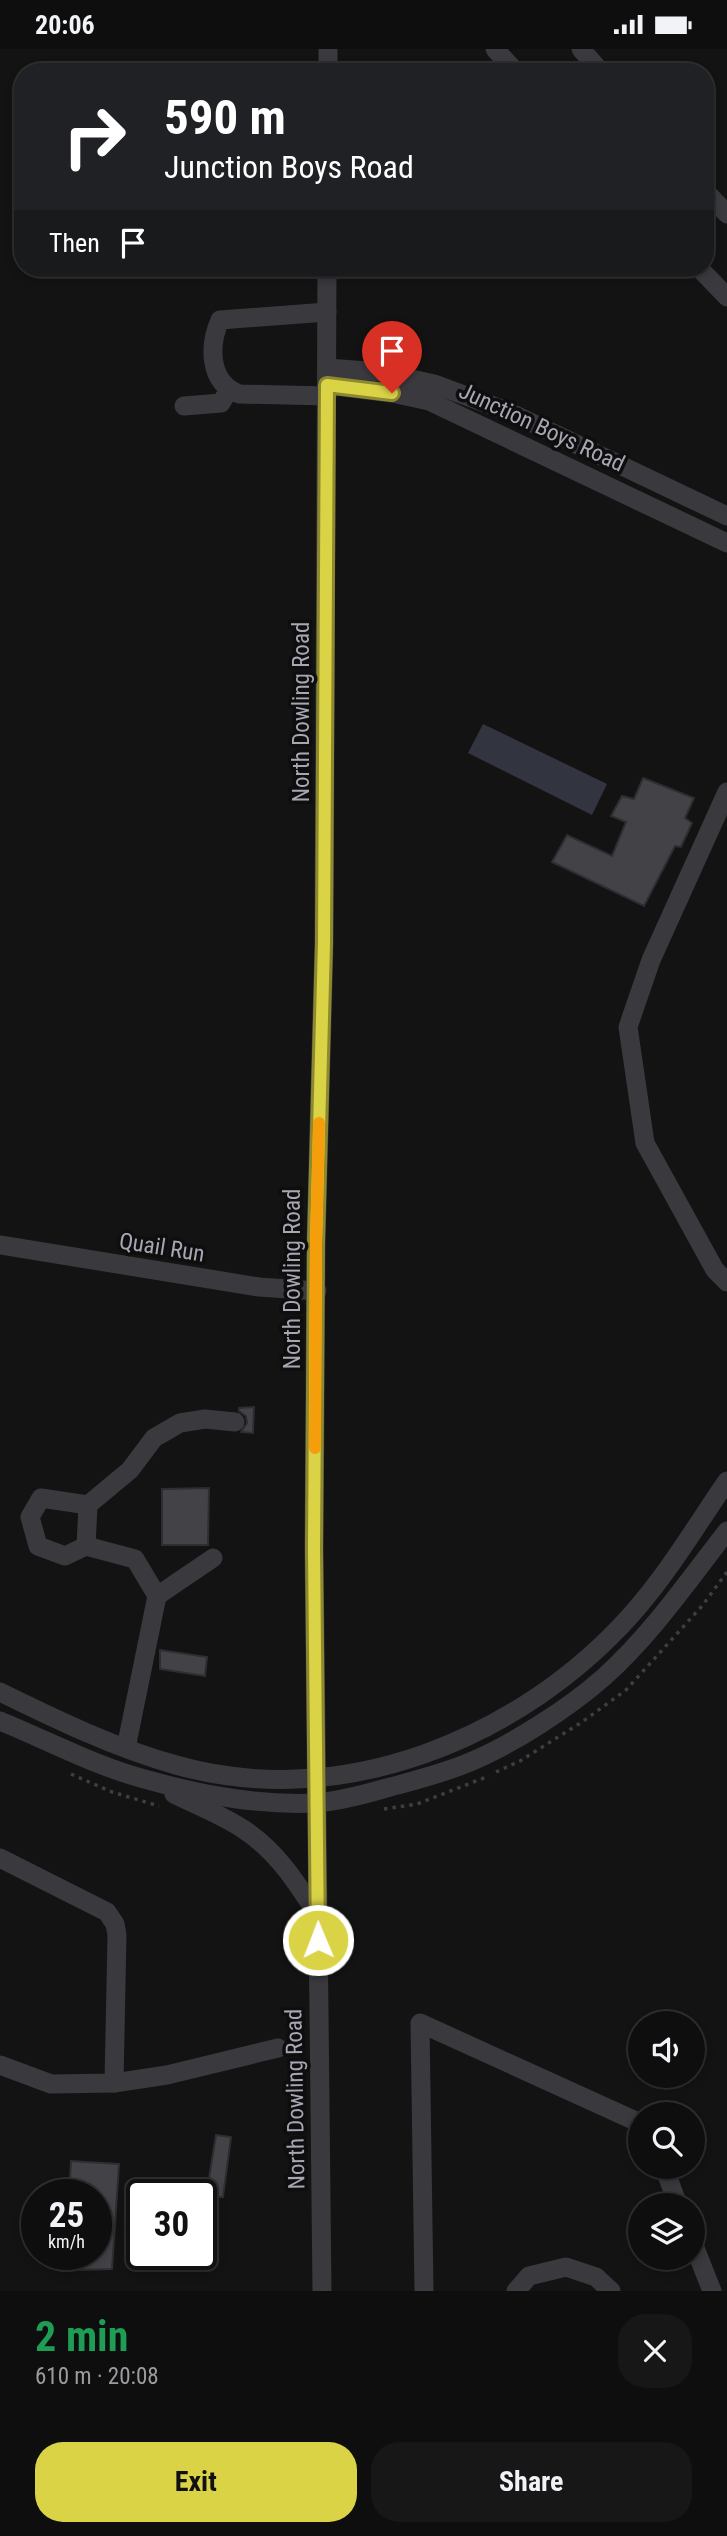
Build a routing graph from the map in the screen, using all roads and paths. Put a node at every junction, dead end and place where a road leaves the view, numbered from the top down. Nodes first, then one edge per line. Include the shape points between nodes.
1 (495, 49) edge
2 (581, 49) edge
3 (508, 63) edge
4 (593, 63) edge
5 (714, 200) edge
6 (727, 214) edge
7 (327, 277) edge
8 (708, 277) edge
9 (727, 297) edge
10 (327, 312) junction
11 (327, 383) junction
12 (229, 390) junction
13 (184, 406) dead end
14 (727, 516) edge
15 (727, 543) edge
16 (727, 792) edge
17 (0, 1245) edge
18 (727, 1282) edge
19 (317, 1291) junction
20 (235, 1422) dead end
21 (727, 1481) edge
22 (88, 1505) junction
23 (727, 1531) edge
24 (86, 1546) junction
25 (213, 1558) dead end
26 (157, 1596) junction
27 (0, 1692) edge
28 (0, 1721) edge
29 (126, 1748) junction
30 (315, 1777) junction
31 (145, 1780) junction
32 (316, 1803) junction
33 (0, 1858) edge
34 (318, 1917) junction
35 (278, 2047) dead end
36 (0, 2065) edge
37 (114, 2083) junction
38 (628, 2118) edge
39 (704, 2270) edge
40 (322, 2291) edge
41 (424, 2291) edge
42 (516, 2291) edge
43 (611, 2291) edge
44 (712, 2291) edge

1 - 3 street
2 - 4 street
5 - 6 street
7 - 10 street, North Dowling Road
8 - 9 street
10 - 11 street, North Dowling Road
10 - 12 street via 220,320 212,356 216,372
11 - 12 street via 251,395
11 - 14 street, Junction Boys Road via 381,372 434,384 507,411
11 - 15 street, Junction Boys Road via 429,401
11 - 19 street, North Dowling Road
12 - 13 street via 221,403
16 - 18 street via 651,960 628,1027 645,1143 715,1270
17 - 19 street, Quail Run via 259,1287
19 - 30 street, North Dowling Road
20 - 22 street via 205,1419 180,1423 154,1438 130,1470
21 - 30 street via 632,1614 551,1688 515,1713 444,1748 401,1763
22 - 24 street
22 - 24 street via 41,1498 30,1517 38,1546 65,1556
23 - 32 street via 647,1632 604,1677 562,1710 471,1762 394,1786
24 - 26 street via 135,1559
25 - 26 street
26 - 29 street
27 - 29 street
28 - 31 street
29 - 30 street via 178,1766 225,1775
30 - 32 street, North Dowling Road
31 - 32 street via 247,1800
31 - 34 street via 242,1828 270,1850
32 - 34 street, North Dowling Road
33 - 37 street via 107,1912 115,1924
34 - 40 street, North Dowling Road
35 - 37 street
36 - 37 street via 51,2084
38 - 41 street via 420,2023
39 - 44 street
42 - 43 street via 528,2276 566,2267 596,2277

